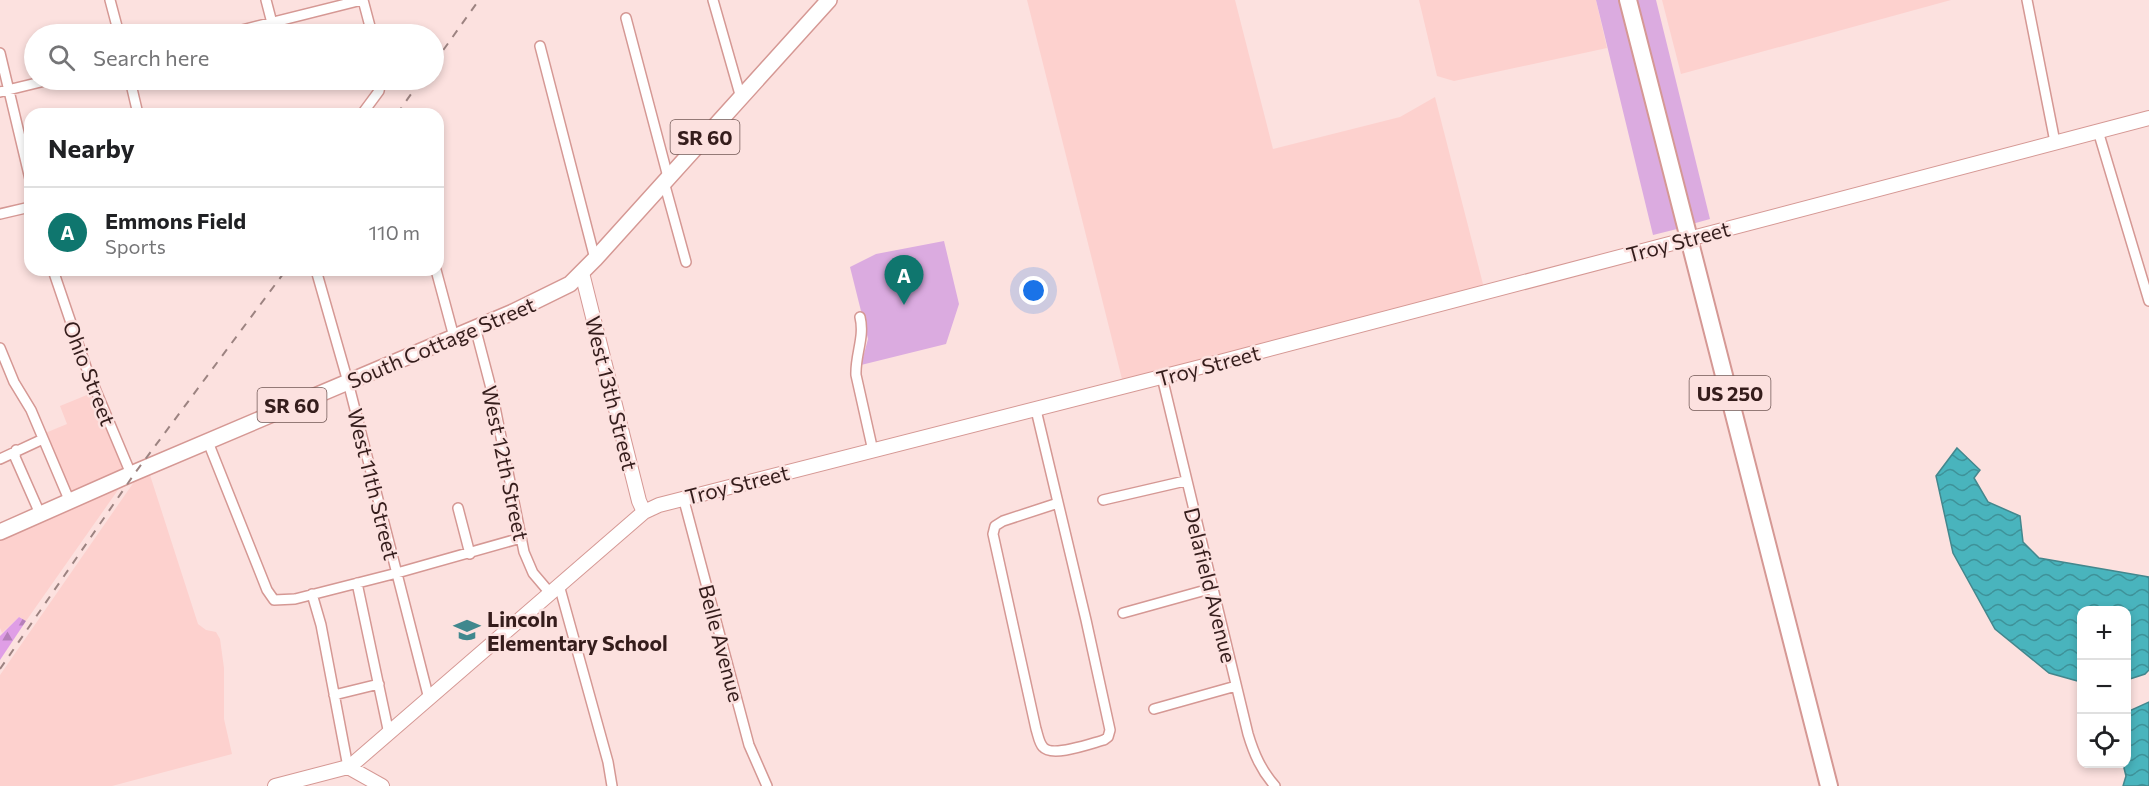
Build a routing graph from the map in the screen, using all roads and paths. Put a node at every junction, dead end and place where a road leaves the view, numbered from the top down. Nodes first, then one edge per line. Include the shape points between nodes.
1 (111, 0) edge
2 (267, 0) edge
3 (362, 0) edge
4 (713, 0) edge
5 (829, 0) edge
6 (1628, 0) edge
7 (2027, 0) edge
8 (626, 18) dead end
9 (272, 23) junction
10 (117, 24) edge
11 (268, 24) edge
12 (369, 24) edge
13 (540, 46) dead end
14 (0, 53) edge
15 (24, 86) edge
16 (132, 90) edge
17 (379, 90) edge
18 (4, 91) edge
19 (741, 98) junction
20 (137, 108) edge
21 (366, 108) edge
22 (2149, 118) edge
23 (2098, 131) junction
24 (2055, 142) junction
25 (24, 159) edge
26 (666, 180) junction
27 (24, 208) edge
28 (0, 214) edge
29 (1689, 238) junction
30 (595, 259) junction
31 (687, 262) dead end
32 (582, 273) junction
33 (55, 276) edge
34 (318, 276) edge
35 (438, 276) edge
36 (2149, 300) edge
37 (860, 317) dead end
38 (475, 327) junction
39 (454, 337) junction
40 (0, 348) edge
41 (1162, 377) junction
42 (348, 382) junction
43 (1036, 410) junction
44 (43, 439) junction
45 (208, 441) junction
46 (16, 450) junction
47 (873, 451) junction
48 (0, 459) edge
49 (131, 474) junction
50 (1185, 481) junction
51 (683, 497) junction
52 (1103, 500) dead end
53 (70, 502) junction
54 (1058, 502) junction
55 (458, 508) dead end
56 (645, 512) junction
57 (40, 516) junction
58 (0, 532) edge
59 (521, 538) junction
60 (470, 554) junction
61 (397, 573) junction
62 (357, 583) junction
63 (1213, 588) junction
64 (555, 589) junction
65 (312, 594) junction
66 (1123, 613) dead end
67 (379, 684) junction
68 (1236, 686) junction
69 (334, 695) junction
70 (429, 699) junction
71 (1154, 709) dead end
72 (389, 734) junction
73 (348, 767) junction
74 (274, 786) edge
75 (382, 786) edge
76 (612, 786) edge
77 (766, 786) edge
78 (1275, 786) edge
79 (1829, 786) edge

1 - 10 street
2 - 9 street
3 - 9 street
3 - 12 street
4 - 19 street
5 - 19 main road, SR 60
6 - 29 highway, US 250
7 - 24 street
8 - 26 street
9 - 11 street
13 - 30 street
14 - 18 street
15 - 18 street
16 - 20 street
17 - 21 street
18 - 25 street
19 - 26 main road, SR 60
22 - 23 main road, Troy Street
23 - 24 main road, Troy Street
23 - 36 street
24 - 29 main road, Troy Street
26 - 30 main road, SR 60
26 - 31 street
27 - 28 street
29 - 41 main road, Troy Street
29 - 79 highway, US 250
30 - 32 main road, SR 60
32 - 38 main road, South Cottage Street / SR 60 via 560,290
32 - 56 main road, West 13th Street
33 - 49 street, Ohio Street via 86,367
34 - 42 street, West 11th Street
35 - 39 street
37 - 47 street via 863,333 856,375
38 - 39 main road, South Cottage Street / SR 60
38 - 59 street, West 12th Street
39 - 42 main road, South Cottage Street / SR 60
40 - 44 street
41 - 43 main road, Troy Street
41 - 50 street, Delafield Avenue
42 - 45 main road, South Cottage Street / SR 60
42 - 61 street, West 11th Street
43 - 47 main road, Troy Street
43 - 54 street
44 - 46 street
44 - 53 street
45 - 49 main road, South Cottage Street / SR 60
45 - 65 street via 270,597 278,602
46 - 48 street
46 - 57 street via 15,457
47 - 51 main road, Troy Street
49 - 53 main road, South Cottage Street / SR 60
50 - 52 street
50 - 63 street, Delafield Avenue
51 - 56 main road, Troy Street
51 - 77 street, Belle Avenue via 749,745
53 - 57 main road, South Cottage Street / SR 60
54 - 54 street via 1003,521 995,526 993,534 1038,738 1046,750 1059,752 1104,740 1110,730
55 - 60 street
56 - 64 main road, Troy Street
57 - 58 main road, South Cottage Street / SR 60
59 - 60 street
59 - 64 street, West 12th Street via 529,565
60 - 61 street
61 - 62 street
61 - 70 street, West 11th Street
62 - 65 street
62 - 67 street
63 - 66 street
63 - 68 street, Delafield Avenue
64 - 70 main road, Troy Street
64 - 76 street
65 - 69 street
67 - 69 street
67 - 72 street
68 - 71 street
68 - 78 street, Delafield Avenue via 1254,755
69 - 73 street
70 - 72 main road, Troy Street
72 - 73 main road, Troy Street
73 - 74 main road
73 - 75 main road

